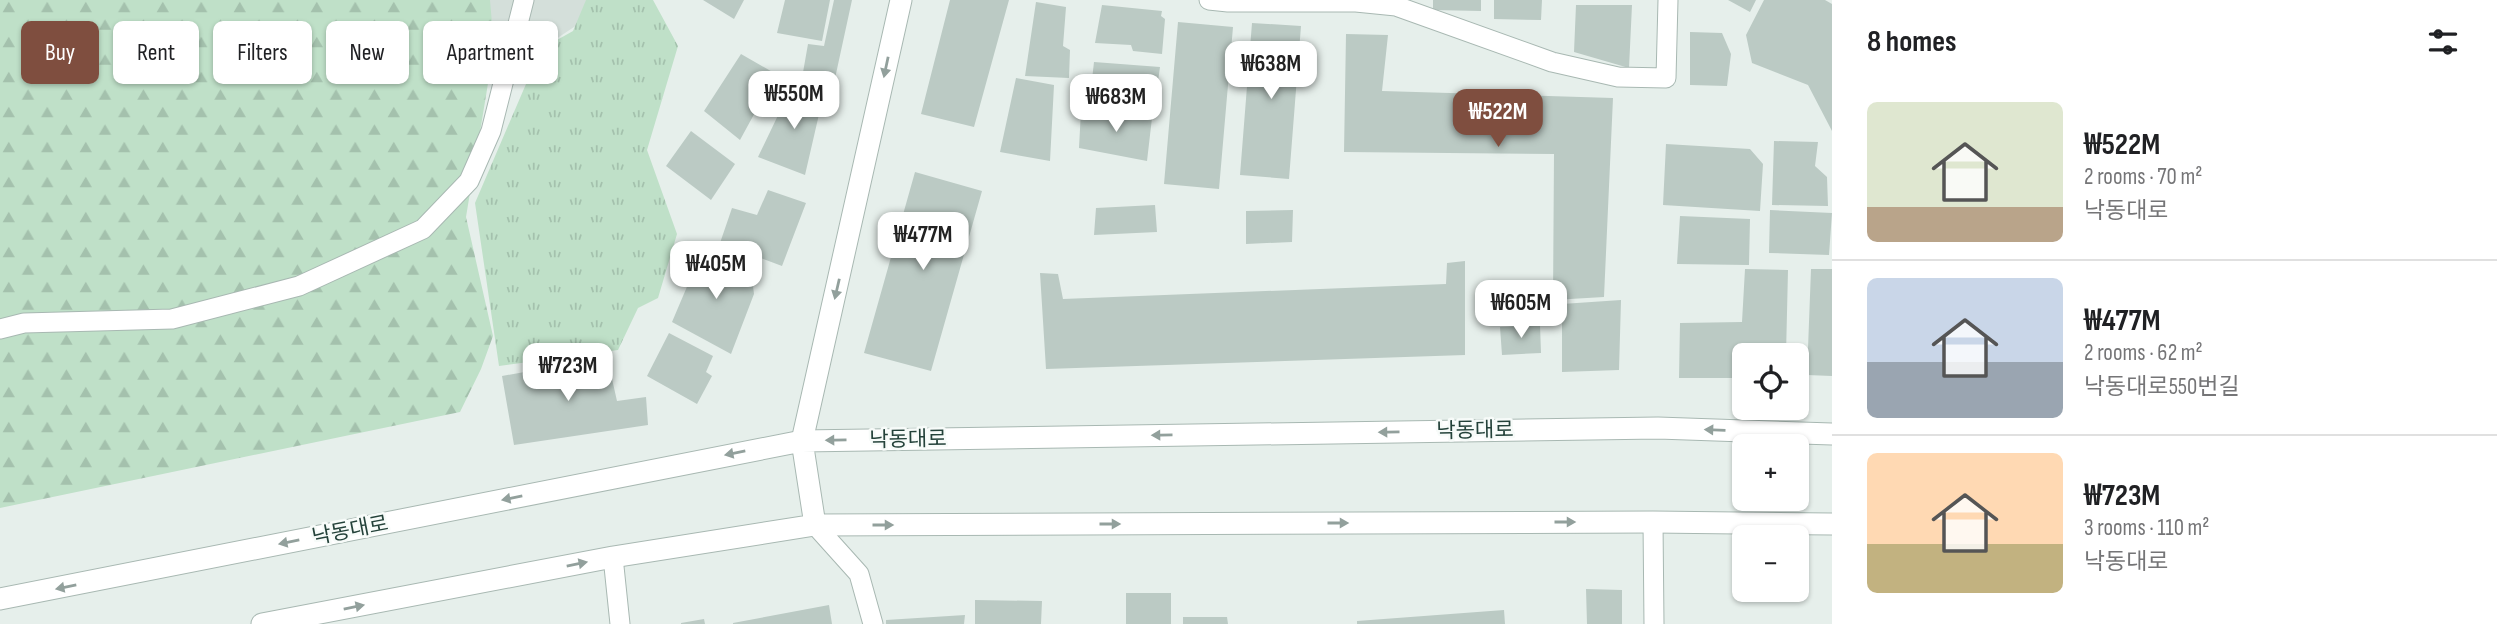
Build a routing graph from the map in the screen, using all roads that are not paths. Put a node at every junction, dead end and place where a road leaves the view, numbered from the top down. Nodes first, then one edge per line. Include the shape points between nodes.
1 (524, 0) edge
2 (901, 0) edge
3 (1209, 0) edge
4 (1668, 0) edge
5 (0, 329) edge
6 (1832, 434) edge
7 (802, 441) junction
8 (1653, 522) junction
9 (1832, 524) edge
10 (815, 525) junction
11 (612, 557) junction
12 (0, 599) edge
13 (262, 624) edge
14 (621, 624) edge
15 (873, 624) edge
16 (1654, 624) edge

1 - 5 lane via 491,131 469,181 422,229 299,286 172,319 24,323
2 -> 7 street
3 - 4 lane via 1396,6 1552,62 1618,77 1666,78
6 -> 7 street, 낙동대로 via 1658,428
7 - 10 street
7 -> 12 street, 낙동대로
8 - 9 street
10 -> 8 street
8 - 16 lane
10 - 11 street
10 - 15 lane via 859,574
13 -> 11 street
11 - 14 lane

